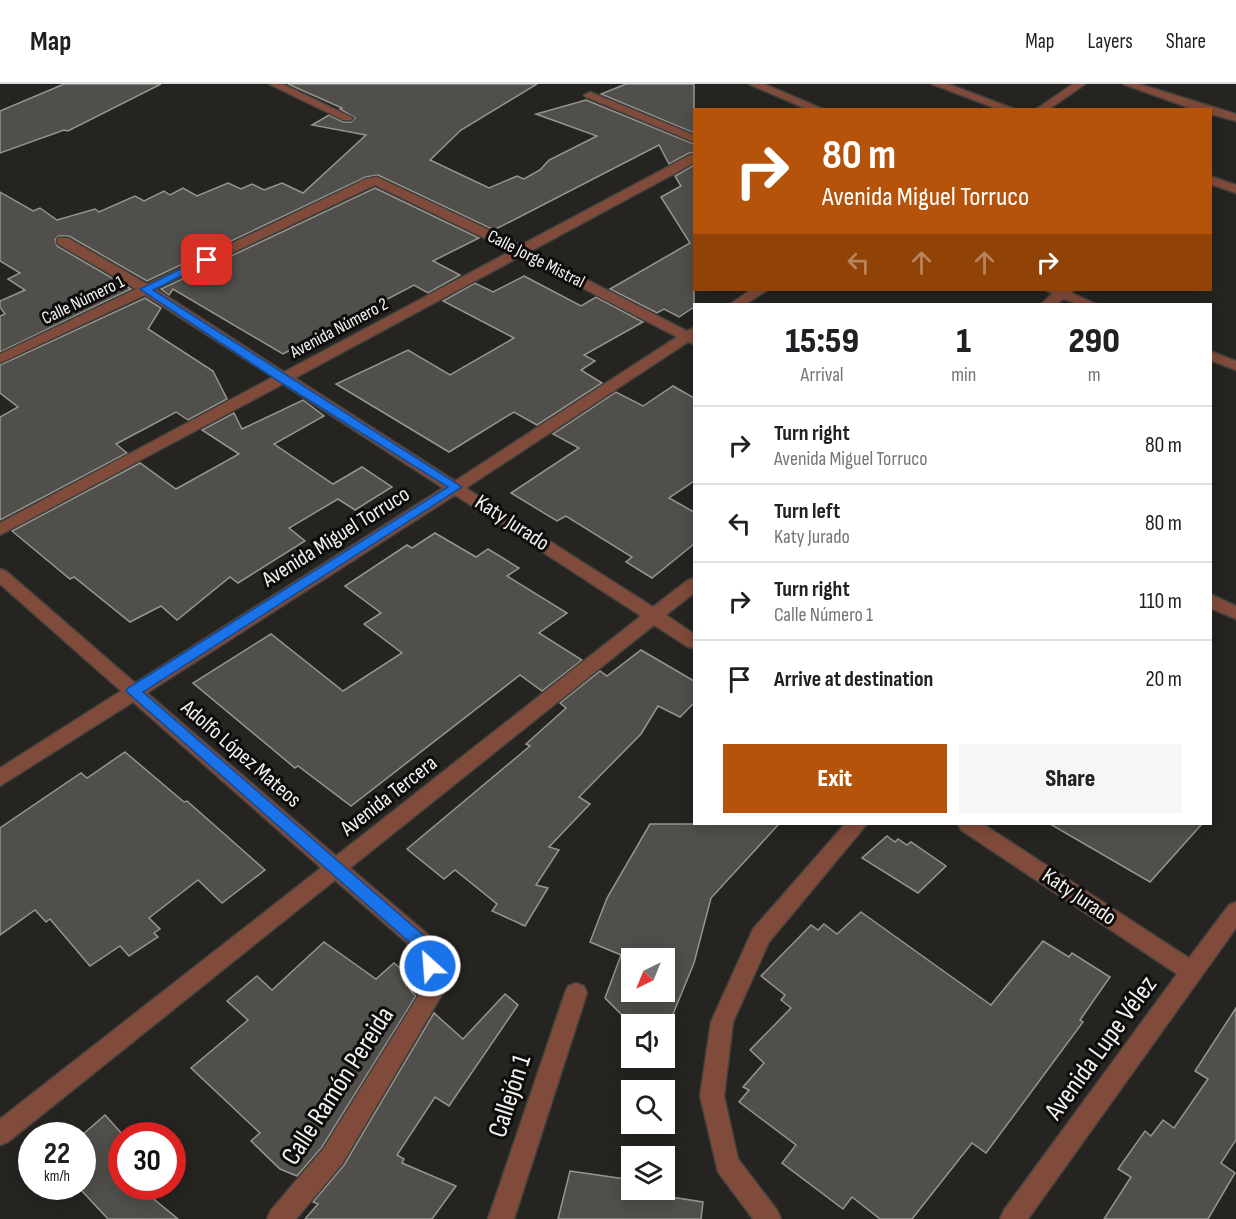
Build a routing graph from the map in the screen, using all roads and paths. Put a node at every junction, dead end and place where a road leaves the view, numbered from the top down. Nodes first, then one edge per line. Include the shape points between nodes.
1 (274, 84) edge
2 (754, 84) edge
3 (937, 84) edge
4 (1080, 84) edge
5 (1128, 84) edge
6 (590, 95) dead end
7 (815, 108) edge
8 (1006, 108) edge
9 (1043, 108) edge
10 (1203, 108) edge
11 (1212, 111) edge
12 (347, 118) dead end
13 (1236, 118) edge
14 (693, 139) edge
15 (693, 159) edge
16 (377, 181) joint
17 (1212, 181) edge
18 (1236, 189) edge
19 (63, 241) dead end
20 (522, 251) junction
21 (146, 289) junction
22 (758, 291) edge
23 (1061, 291) edge
24 (739, 303) edge
25 (1049, 303) edge
26 (1087, 303) edge
27 (692, 336) edge
28 (1212, 356) edge
29 (0, 359) edge
30 (1236, 366) edge
31 (284, 380) junction
32 (456, 487) junction
33 (0, 530) edge
34 (0, 575) edge
35 (693, 585) edge
36 (1212, 601) edge
37 (1236, 613) edge
38 (654, 616) junction
39 (693, 641) edge
40 (133, 691) junction
41 (0, 778) edge
42 (856, 825) edge
43 (970, 825) edge
44 (336, 869) junction
45 (1236, 911) edge
46 (424, 945) joint
47 (1191, 972) junction
48 (576, 993) dead end
49 (0, 1134) edge
50 (280, 1219) edge
51 (501, 1219) edge
52 (768, 1219) edge
53 (1013, 1219) edge

1 - 12 street
2 - 7 street
3 - 8 street
4 - 9 street
5 - 10 street
6 - 14 street
11 - 13 street
15 - 20 street, Avenida Número 2
16 - 20 street, Calle Jorge Mistral
16 - 21 street, Calle Número 1
17 - 18 street
19 - 21 street, Katy Jurado
20 - 27 street, Calle Jorge Mistral
20 - 31 street, Avenida Número 2
21 - 29 street, Calle Número 1
21 - 31 street, Katy Jurado
22 - 24 street
23 - 25 street
23 - 26 street
27 - 32 street, Avenida Miguel Torruco
28 - 30 street
31 - 32 street, Katy Jurado
31 - 33 street, Avenida Número 2
32 - 38 street, Katy Jurado
32 - 40 street, Avenida Miguel Torruco
34 - 40 street, Adolfo López Mateos
35 - 38 street, Avenida Tercera
36 - 37 street
38 - 39 street, Katy Jurado
38 - 44 street, Avenida Tercera
40 - 41 street, Avenida Miguel Torruco
40 - 44 street, Adolfo López Mateos
42 - 52 street via 761,936 722,1022 712,1096 727,1164
43 - 47 street, Katy Jurado
44 - 46 street, Adolfo López Mateos
44 - 49 street, Avenida Tercera
45 - 47 street, Avenida Lupe Vélez
46 - 50 street, Calle Ramón Pereida via 436,986 333,1156
47 - 53 street, Avenida Lupe Vélez
48 - 51 street, Callejón 1

